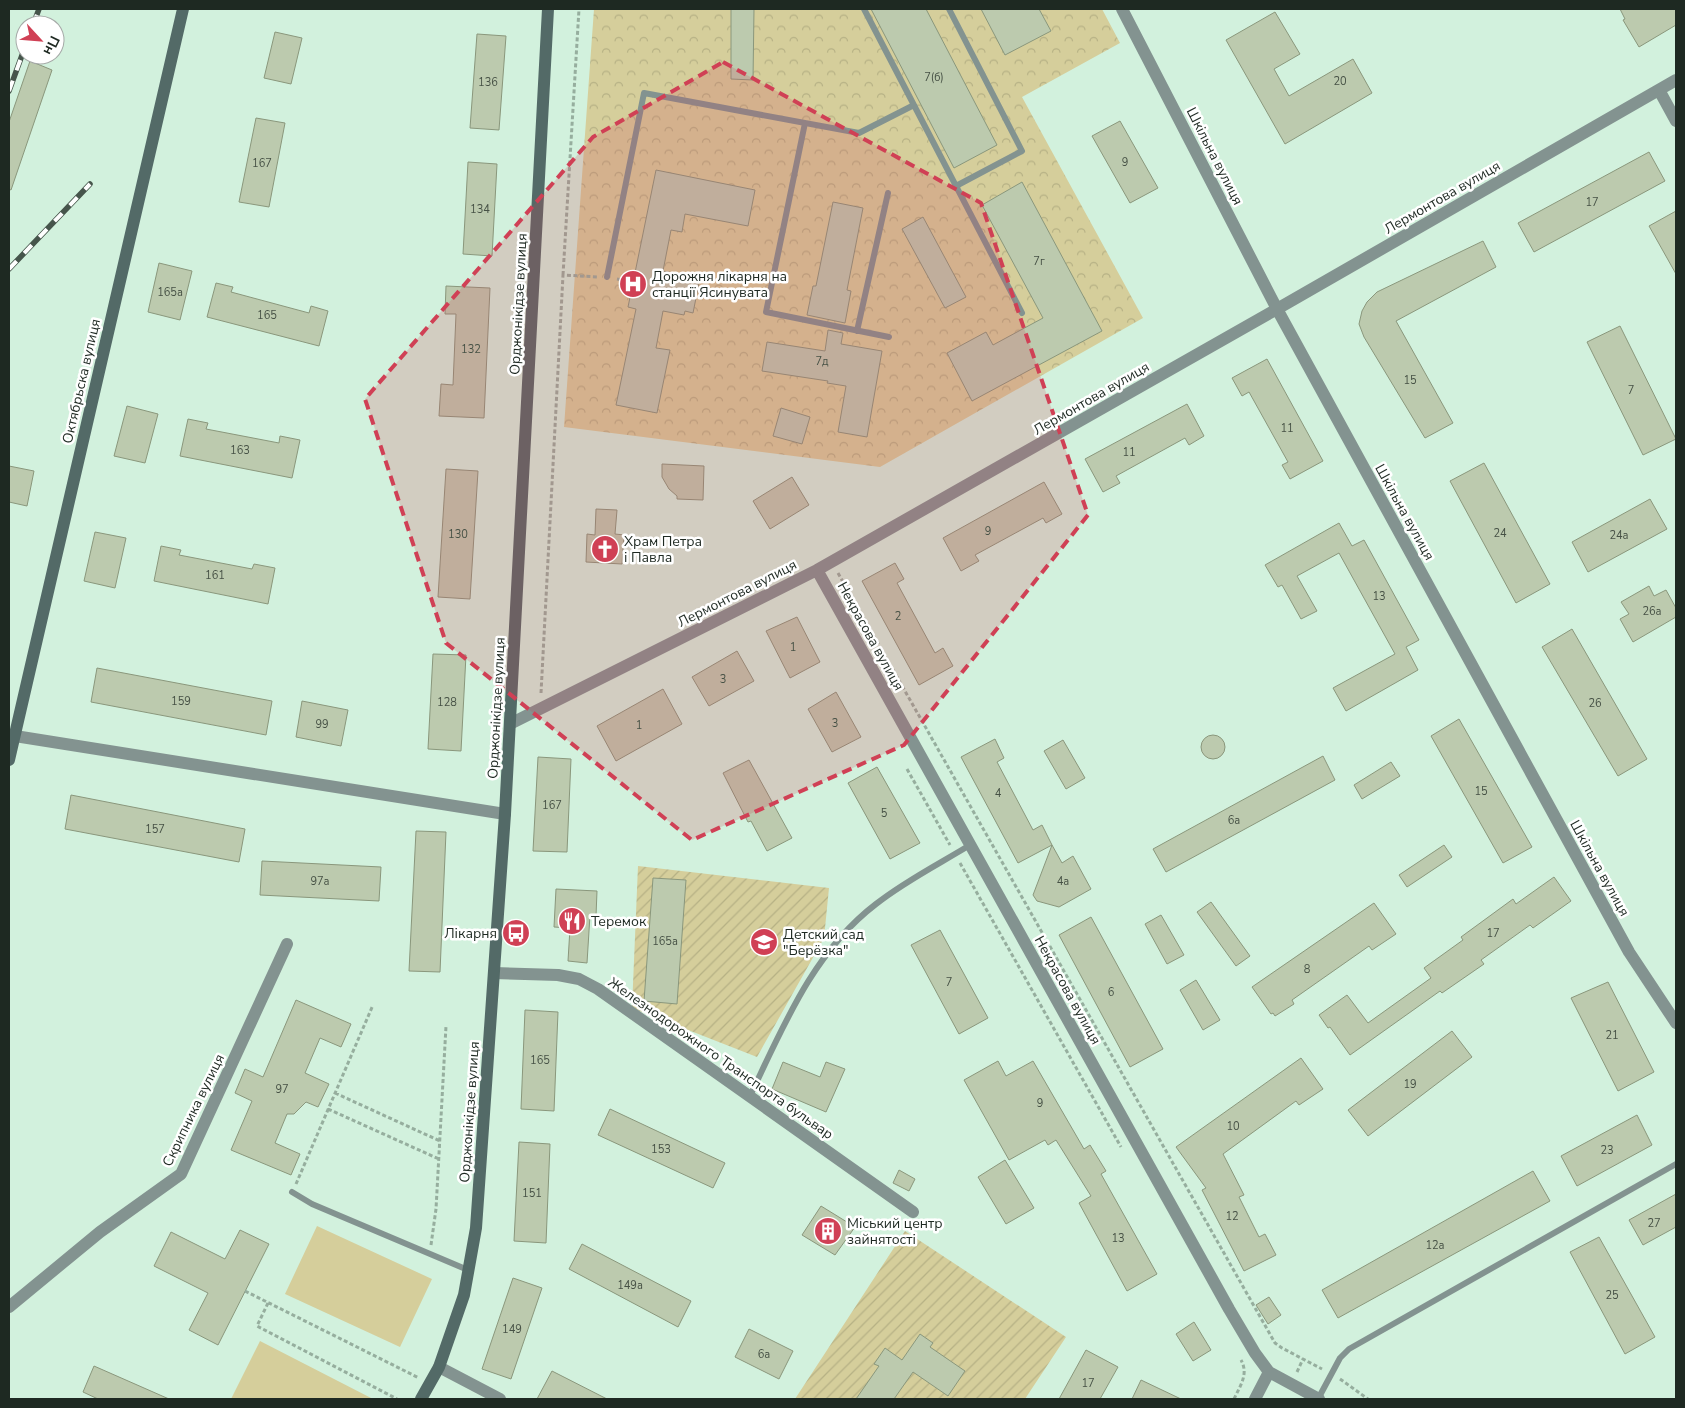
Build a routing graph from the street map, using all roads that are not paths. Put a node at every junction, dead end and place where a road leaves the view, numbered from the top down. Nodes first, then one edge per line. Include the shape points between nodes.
1 (183, 9) edge
2 (548, 9) edge
3 (864, 9) edge
4 (949, 9) edge
5 (1122, 9) edge
6 (1676, 80) edge
7 (1659, 90) junction
8 (914, 105) junction
9 (1676, 121) edge
10 (805, 123) junction
11 (956, 186) junction
12 (888, 193) dead end
13 (607, 277) road end
14 (1277, 309) junction
15 (1022, 313) dead end
16 (856, 331) junction
17 (889, 337) dead end
18 (817, 570) junction
19 (510, 724) junction
20 (12, 736) edge
21 (9, 760) edge
22 (505, 814) junction
23 (970, 844) junction
24 (287, 944) dead end
25 (494, 973) junction
26 (1676, 1023) edge
27 (750, 1096) junction
28 (1676, 1164) edge
29 (292, 1192) road end
30 (914, 1212) dead end
31 (468, 1270) junction
32 (9, 1308) edge
33 (439, 1367) junction
34 (1269, 1372) junction
35 (421, 1399) edge
36 (500, 1399) edge
37 (1255, 1399) edge
38 (1319, 1399) edge

1 - 20 main road, Октябрьска вулиця
2 - 19 main road, Орджонікідзе вулиця
3 - 8 lane
4 - 11 lane via 1022,151
5 - 14 street, Шкільна вулиця
6 - 7 street, Лермонтова вулиця
7 - 9 street
7 - 14 street, Лермонтова вулиця
8 - 10 lane via 858,133
8 - 11 lane
10 - 13 lane via 644,92
10 - 16 lane via 766,312
11 - 15 lane
12 - 16 lane
14 - 18 street, Лермонтова вулиця
14 - 26 street, Шкільна вулиця via 1629,952
16 - 17 lane
18 - 19 street, Лермонтова вулиця
18 - 23 street, Некрасова вулиця
19 - 22 main road, Орджонікідзе вулиця
20 - 21 main road, Октябрьска вулиця
20 - 22 street
22 - 25 main road, Орджонікідзе вулиця
23 - 27 lane via 876,904 835,943 809,978
23 - 34 street, Некрасова вулиця via 1229,1309
24 - 32 street, Скрипника вулиця via 181,1174 100,1232
25 - 27 street, Железнодорожного Транспорта бульвар via 558,975 579,979
25 - 31 main road, Орджонікідзе вулиця via 476,1228
27 - 30 street, Железнодорожного Транспорта бульвар
28 - 38 lane via 1349,1349 1340,1358
29 - 31 lane via 312,1204
31 - 33 main road, Орджонікідзе вулиця via 464,1295
33 - 35 main road, Орджонікідзе вулиця
33 - 36 street
34 - 37 street
34 - 38 street, Некрасова вулиця

